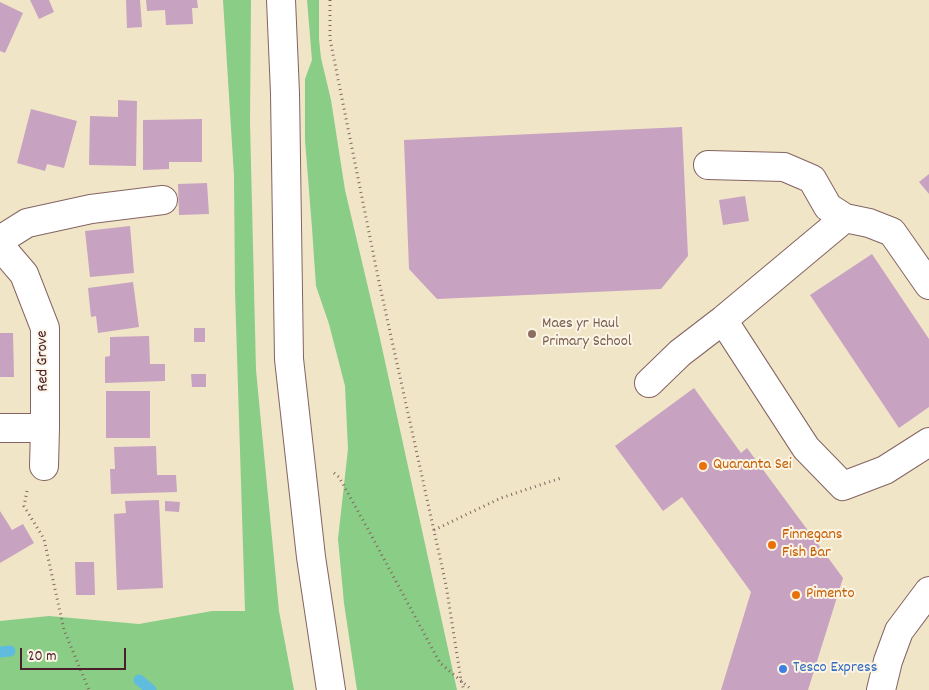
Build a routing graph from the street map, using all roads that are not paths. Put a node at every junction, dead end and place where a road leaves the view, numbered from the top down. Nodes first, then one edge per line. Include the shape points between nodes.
1 (281, 0) edge
2 (708, 165) dead end
3 (163, 200) dead end
4 (845, 218) junction
5 (0, 240) edge
6 (0, 246) edge
7 (929, 286) edge
8 (723, 320) junction
9 (649, 383) dead end
10 (0, 428) edge
11 (45, 428) junction
12 (929, 442) edge
13 (44, 466) road end
14 (929, 591) edge
15 (331, 690) edge
16 (882, 690) edge

1 - 15 street via 289,359 311,556
2 - 4 street via 784,167 812,179 828,207
3 - 5 street via 91,208 27,223
4 - 7 street via 892,232
4 - 8 street
6 - 11 street, Red Grove via 24,274 45,328
8 - 9 street
8 - 12 street via 806,448 843,486 885,470
10 - 11 street
11 - 13 street, Red Grove
14 - 16 street via 899,631

